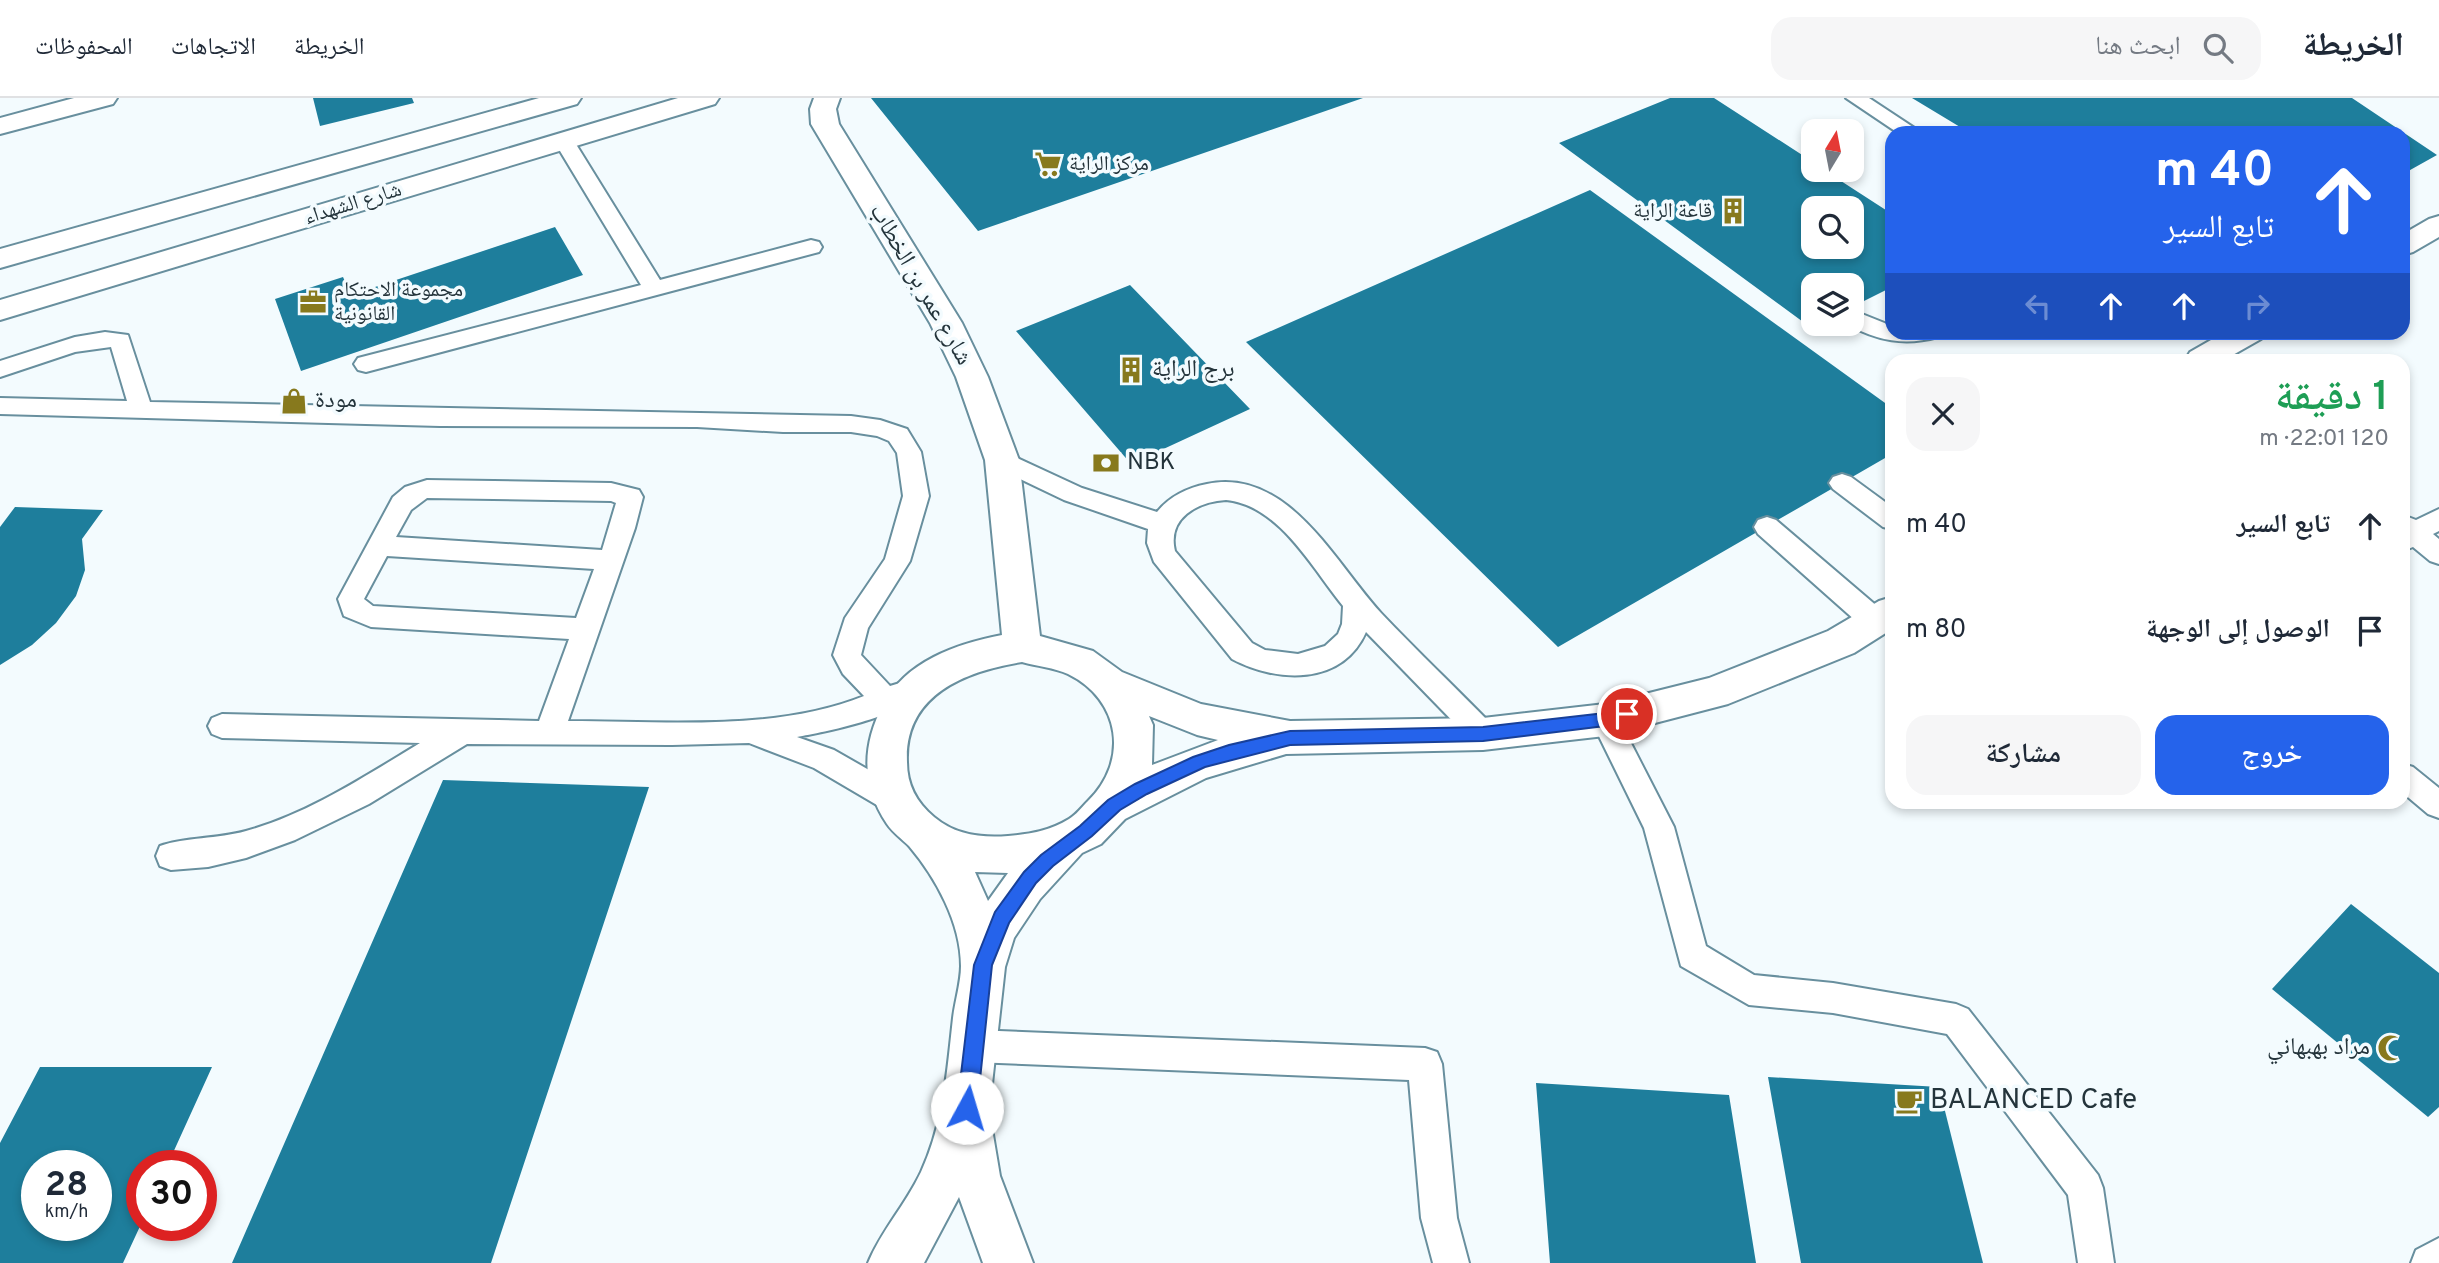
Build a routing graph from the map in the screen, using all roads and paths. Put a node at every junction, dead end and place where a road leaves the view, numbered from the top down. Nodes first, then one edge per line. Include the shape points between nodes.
1 (104, 98) edge
2 (568, 98) edge
3 (578, 98) edge
4 (706, 98) edge
5 (827, 98) edge
6 (1856, 98) edge
7 (0, 126) edge
8 (1901, 126) edge
9 (564, 141) junction
10 (319, 214) junction
11 (2439, 225) edge
12 (2410, 242) edge
13 (811, 247) dead end
14 (0, 259) edge
15 (654, 288) junction
16 (0, 310) edge
17 (1864, 324) edge
18 (1885, 332) edge
19 (2231, 340) edge
20 (2210, 354) edge
21 (366, 364) dead end
22 (0, 369) edge
23 (0, 406) edge
24 (139, 410) junction
25 (1002, 460) junction
26 (1842, 483) dead end
27 (1885, 515) edge
28 (2439, 518) edge
29 (1163, 524) junction
30 (1767, 527) dead end
31 (2410, 531) edge
32 (2410, 534) edge
33 (379, 546) junction
34 (2439, 554) edge
35 (610, 560) junction
36 (1356, 603) junction
37 (1883, 616) edge
38 (586, 629) junction
39 (1023, 647) junction
40 (927, 680) junction
41 (1113, 685) junction
42 (886, 701) junction
43 (1605, 720) junction
44 (222, 726) dead end
45 (460, 733) junction
46 (549, 733) junction
47 (747, 733) junction
48 (1483, 734) junction
49 (1290, 738) junction
50 (2410, 782) edge
51 (893, 799) junction
52 (2439, 805) edge
53 (1100, 818) junction
54 (921, 831) junction
55 (170, 856) dead end
56 (983, 965) junction
57 (973, 1046) junction
58 (967, 1108) junction
59 (2439, 1256) edge
60 (893, 1263) edge
61 (1008, 1263) edge
62 (1451, 1263) edge
63 (2096, 1263) edge
64 (2429, 1263) edge

1 - 7 street
2 - 14 street, شارع الشهداء
3 - 10 street via 533,118 332,179 314,191
4 - 9 street, شارع الشهداء
5 - 25 street, شارع عمر بن الخطاب via 825,124 946,323 972,377
6 - 8 lane
9 - 10 street, شارع الشهداء
9 - 15 lane
10 - 16 street, شارع الشهداء
11 - 12 street
13 - 15 lane
15 - 21 lane
17 - 18 lane
19 - 20 street
22 - 24 lane via 77,346 120,340
23 - 24 lane
24 - 42 lane via 851,424 898,435 909,453 916,496 897,561 855,626 847,655
25 - 29 lane via 1073,494
25 - 39 street, شارع عمر بن الخطاب
26 - 27 lane
28 - 31 lane
29 - 36 lane via 1178,505 1202,494 1230,491 1257,498 1278,512
29 - 36 lane via 1159,538 1163,555 1254,660 1289,667 1324,660 1352,635
30 - 37 lane
32 - 34 lane
33 - 35 lane
33 - 35 lane via 406,498 427,489 611,492 630,497
33 - 38 lane via 351,599 354,609 372,616
35 - 38 lane
36 - 48 lane
37 - 43 street via 1841,642 1714,692
38 - 46 lane
39 - 40 street via 980,654
39 - 41 street via 1068,656
40 - 42 lane
40 - 51 street via 893,723 885,774
41 - 49 street via 1197,719
41 - 53 street via 1128,705 1136,730 1136,755 1129,781
42 - 47 lane via 818,724
43 - 48 street
43 - 63 lane via 1659,827 1692,955 1749,990 1833,998 1956,1020 2085,1188
44 - 45 lane
45 - 46 lane
45 - 55 lane via 308,820 233,848
46 - 47 lane
47 - 51 lane via 824,759
48 - 49 street
49 - 53 street via 1199,762 1141,789
50 - 52 lane
51 - 54 street
53 - 54 street via 1052,849 1011,858 972,855 935,842
53 - 56 street via 1047,860 1022,887 1002,918
54 - 56 street via 963,891
56 - 57 street
57 - 58 street
57 - 62 lane via 1425,1064 1439,1218
58 - 60 street via 943,1179
58 - 61 street via 976,1176
59 - 64 lane

